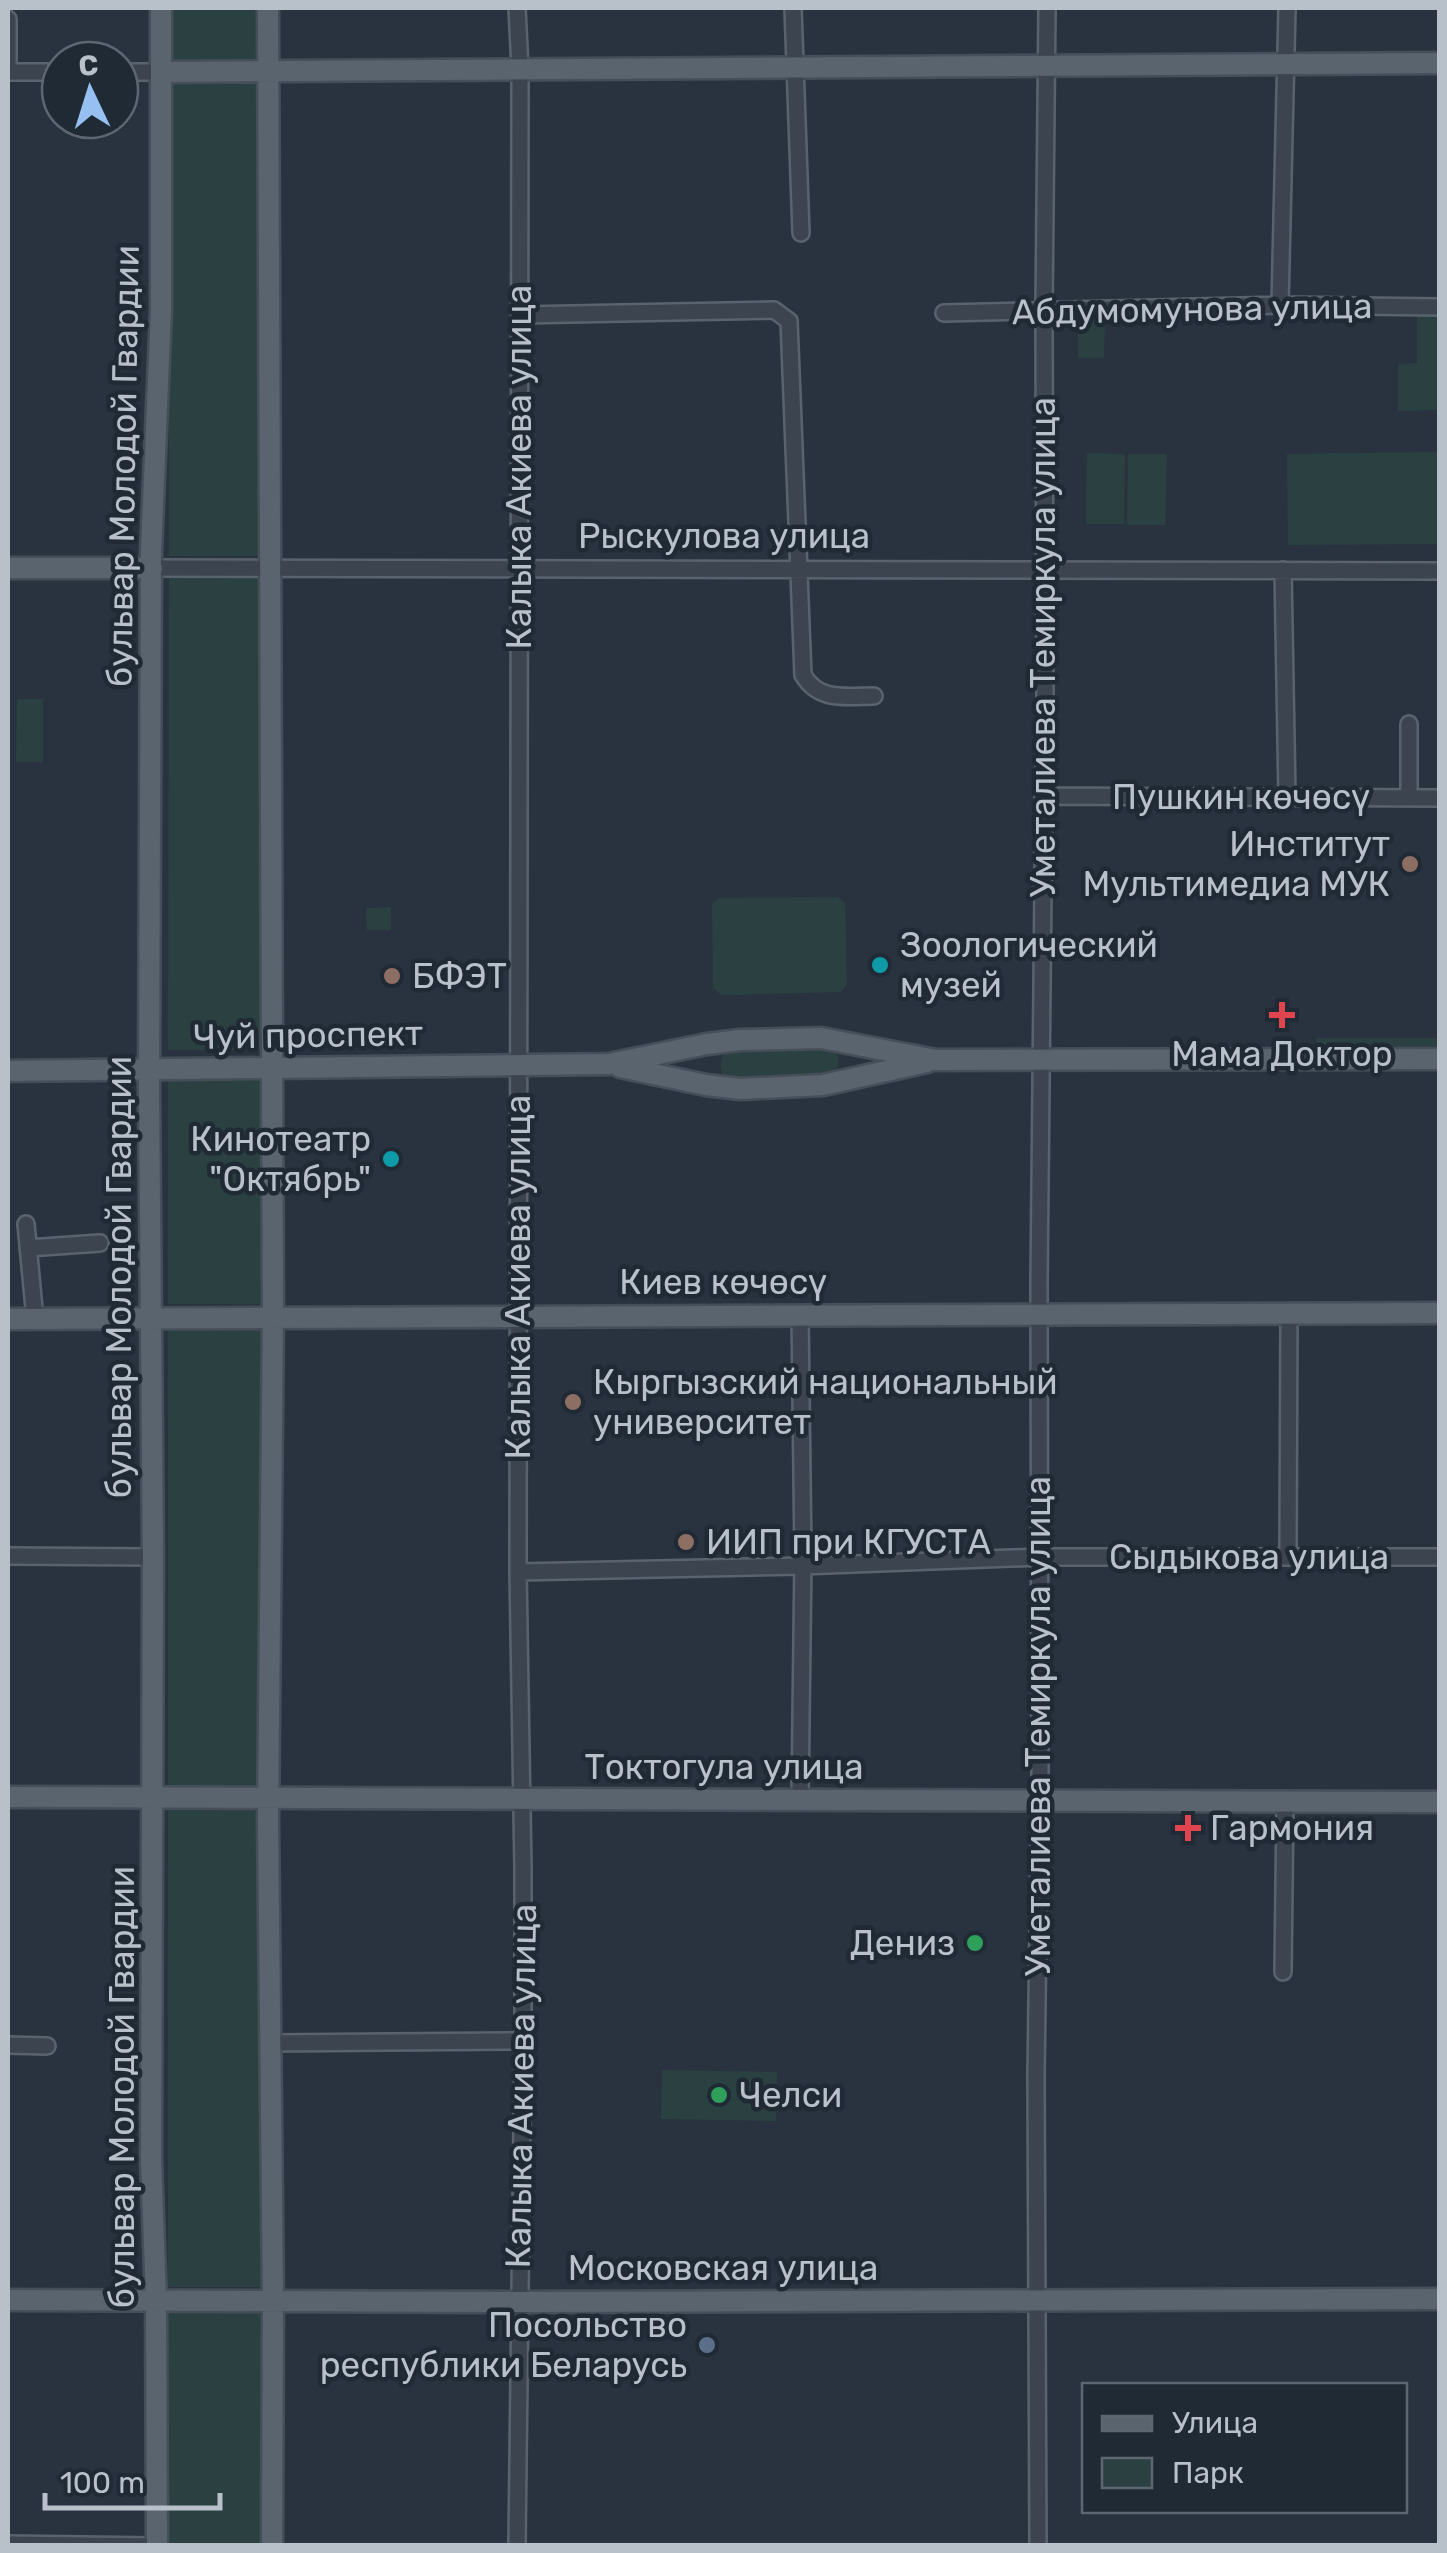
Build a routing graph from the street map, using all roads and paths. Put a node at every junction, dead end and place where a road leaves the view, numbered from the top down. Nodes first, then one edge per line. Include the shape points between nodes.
1 (161, 8) edge
2 (268, 8) edge
3 (517, 8) edge
4 (793, 8) edge
5 (1047, 8) edge
6 (1287, 8) edge
7 (8, 19) edge
8 (1440, 63) edge
9 (1286, 64) junction
10 (1046, 66) junction
11 (795, 67) junction
12 (520, 69) junction
13 (270, 70) junction
14 (8, 72) edge
15 (40, 72) edge
16 (140, 72) edge
17 (161, 72) junction
18 (801, 233) dead end
19 (1280, 305) junction
20 (1440, 307) edge
21 (1044, 310) junction
22 (944, 313) dead end
23 (520, 315) junction
24 (8, 568) edge
25 (152, 568) junction
26 (269, 568) junction
27 (520, 568) junction
28 (798, 568) junction
29 (1044, 570) junction
30 (1282, 570) junction
31 (1440, 571) edge
32 (874, 696) dead end
33 (1409, 724) dead end
34 (1043, 796) junction
35 (1287, 797) junction
36 (1408, 798) junction
37 (1440, 798) edge
38 (1440, 1059) edge
39 (936, 1060) junction
40 (1041, 1060) junction
41 (518, 1064) junction
42 (609, 1064) junction
43 (272, 1068) junction
44 (150, 1069) junction
45 (8, 1071) edge
46 (26, 1224) dead end
47 (100, 1244) dead end
48 (28, 1248) junction
49 (1440, 1312) edge
50 (1040, 1313) junction
51 (1289, 1313) junction
52 (800, 1314) junction
53 (272, 1316) junction
54 (518, 1316) junction
55 (152, 1318) junction
56 (8, 1319) edge
57 (35, 1319) junction
58 (1288, 1555) junction
59 (8, 1556) edge
60 (1040, 1556) junction
61 (1440, 1557) edge
62 (153, 1558) junction
63 (802, 1566) junction
64 (518, 1572) junction
65 (8, 1797) edge
66 (152, 1798) junction
67 (268, 1799) junction
68 (522, 1799) junction
69 (800, 1800) junction
70 (1040, 1800) junction
71 (1285, 1801) junction
72 (1440, 1802) edge
73 (1283, 1972) dead end
74 (524, 2041) junction
75 (271, 2043) junction
76 (8, 2046) edge
77 (47, 2046) dead end
78 (1036, 2298) junction
79 (1440, 2298) edge
80 (8, 2300) edge
81 (156, 2300) junction
82 (273, 2300) junction
83 (519, 2302) junction
84 (8, 2544) edge
85 (156, 2546) edge
86 (272, 2546) edge
87 (517, 2546) edge
88 (1038, 2546) edge

1 - 17 main road, бульвар Молодой Гвардии
2 - 13 main road
3 - 12 street, Калыка Акиева улица
4 - 11 street
5 - 10 street, Уметалиева Темиркула улица
6 - 9 street
7 - 14 street
8 - 9 main road
9 - 10 main road
9 - 19 street
10 - 11 main road
10 - 21 street, Уметалиева Темиркула улица
11 - 12 main road
11 - 18 street
12 - 13 main road
12 - 23 street, Калыка Акиева улица
13 - 17 main road
13 - 26 main road
14 - 15 street
16 - 17 street
17 - 25 main road, бульвар Молодой Гвардии via 162,310
19 - 20 street, Абдумомунова улица
19 - 21 street, Абдумомунова улица
21 - 22 street, Абдумомунова улица
21 - 29 street, Уметалиева Темиркула улица
23 - 27 street, Калыка Акиева улица
23 - 28 street via 774,310 788,321
24 - 25 main road, Рыскулова улица
25 - 26 street, Рыскулова улица
25 - 44 main road, бульвар Молодой Гвардии
26 - 27 street, Рыскулова улица
26 - 43 main road
27 - 28 street, Рыскулова улица
27 - 41 street, Калыка Акиева улица
28 - 29 street, Рыскулова улица
28 - 32 street via 803,676 810,688 827,696
29 - 30 street, Рыскулова улица
29 - 34 street, Уметалиева Темиркула улица
30 - 31 street, Рыскулова улица
30 - 35 street
33 - 36 street
34 - 35 street, Пушкин көчөсү
34 - 40 street, Уметалиева Темиркула улица
35 - 36 street, Пушкин көчөсү
36 - 37 street, Пушкин көчөсү
38 - 40 main road, Чуй проспект
39 - 40 main road, Чуй проспект
39 - 42 main road, Чуй проспект via 821,1038 740,1040
39 - 42 main road, Чуй проспект via 822,1085 740,1089
40 - 50 street, Уметалиева Темиркула улица
41 - 42 main road, Чуй проспект
41 - 43 main road, Чуй проспект
41 - 54 street, Калыка Акиева улица
43 - 44 main road, Чуй проспект
43 - 53 main road
44 - 45 main road, Чуй проспект
44 - 55 main road, бульвар Молодой Гвардии
46 - 48 street
47 - 48 street
48 - 57 street
49 - 51 main road, Киев көчөсү
50 - 51 main road, Киев көчөсү
50 - 52 main road, Киев көчөсү
50 - 60 street, Уметалиева Темиркула улица
51 - 58 street
52 - 54 main road, Киев көчөсү
52 - 63 street
53 - 54 main road, Киев көчөсү
53 - 55 main road, Киев көчөсү
53 - 67 main road
54 - 64 street, Калыка Акиева улица
55 - 57 main road, Киев көчөсү
55 - 62 main road, бульвар Молодой Гвардии
56 - 57 main road, Киев көчөсү
58 - 60 street, Сыдыкова улица
58 - 61 street, Сыдыкова улица
59 - 62 street
60 - 63 street, Сыдыкова улица
60 - 70 street, Уметалиева Темиркула улица
62 - 66 main road, бульвар Молодой Гвардии
63 - 64 street, Сыдыкова улица
63 - 69 street
64 - 68 street, Калыка Акиева улица
65 - 66 main road, Токтогула улица
66 - 67 main road, Токтогула улица
66 - 81 main road, бульвар Молодой Гвардии
67 - 68 main road, Токтогула улица
67 - 75 main road
68 - 69 main road, Токтогула улица
68 - 74 street, Калыка Акиева улица
69 - 70 main road, Токтогула улица
70 - 71 main road, Токтогула улица
70 - 78 street, Уметалиева Темиркула улица
71 - 72 main road, Токтогула улица
71 - 73 street
74 - 75 street
74 - 83 street, Калыка Акиева улица
75 - 82 main road
76 - 77 street
78 - 79 main road, Московская улица
78 - 83 main road, Московская улица
78 - 88 street, Уметалиева Темиркула улица
80 - 81 main road, Московская улица
81 - 82 main road, Московская улица
81 - 85 main road, бульвар Молодой Гвардии
82 - 83 main road, Московская улица
82 - 86 main road
83 - 87 street, Калыка Акиева улица
84 - 85 street

